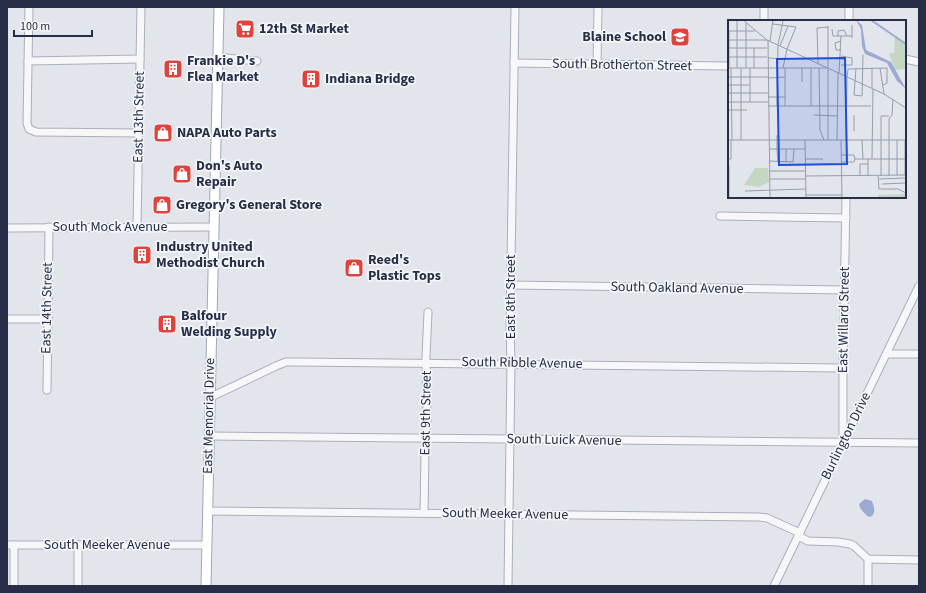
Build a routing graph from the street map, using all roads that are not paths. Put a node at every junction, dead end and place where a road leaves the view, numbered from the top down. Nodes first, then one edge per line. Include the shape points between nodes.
1 (29, 7) edge
2 (141, 7) edge
3 (219, 7) edge
4 (515, 7) edge
5 (598, 7) edge
6 (764, 7) edge
7 (849, 7) edge
8 (764, 20) edge
9 (849, 20) edge
10 (217, 57) junction
11 (140, 59) junction
12 (906, 59) edge
13 (28, 61) junction
14 (257, 61) dead end
15 (919, 62) edge
16 (514, 63) junction
17 (597, 65) junction
18 (728, 66) edge
19 (139, 133) junction
20 (846, 198) edge
21 (720, 216) dead end
22 (846, 218) junction
23 (49, 227) junction
24 (213, 227) junction
25 (7, 228) edge
26 (137, 228) junction
27 (510, 285) junction
28 (919, 286) edge
29 (844, 290) junction
30 (428, 312) dead end
31 (7, 319) edge
32 (47, 320) junction
33 (886, 354) junction
34 (919, 354) edge
35 (427, 363) junction
36 (511, 363) junction
37 (843, 368) junction
38 (47, 390) dead end
39 (209, 398) junction
40 (209, 436) junction
41 (427, 438) junction
42 (510, 439) junction
43 (843, 442) junction
44 (919, 443) edge
45 (207, 511) junction
46 (424, 513) junction
47 (509, 513) junction
48 (799, 535) junction
49 (11, 545) edge
50 (78, 545) junction
51 (206, 545) junction
52 (868, 559) junction
53 (919, 560) edge
54 (14, 586) edge
55 (78, 586) edge
56 (206, 586) edge
57 (508, 586) edge
58 (774, 586) edge
59 (868, 586) edge

1 - 13 street
2 - 11 street, East 13th Street
3 - 10 main road, East Memorial Drive
4 - 16 street, East 8th Street
5 - 17 street
6 - 8 street
7 - 9 street
10 - 14 street
10 - 24 main road, East Memorial Drive
11 - 13 street
11 - 19 street, East 13th Street
12 - 15 street
13 - 19 street via 27,123 30,129 36,132
16 - 17 street, South Brotherton Street
16 - 27 street, East 8th Street
17 - 18 street, South Brotherton Street
19 - 26 street, East 13th Street
20 - 22 street, East Willard Street
21 - 22 street
22 - 29 street, East Willard Street
23 - 25 street, South Mock Avenue
23 - 26 street, South Mock Avenue
23 - 32 street, East 14th Street
24 - 26 street, South Mock Avenue
24 - 39 main road, East Memorial Drive
27 - 29 street, South Oakland Avenue
27 - 36 street, East 8th Street
28 - 33 street, Burlington Drive
29 - 37 street, East Willard Street
30 - 35 street, East 9th Street
31 - 32 street
32 - 38 street, East 14th Street
33 - 34 street
33 - 43 street, Burlington Drive
35 - 36 street, South Ribble Avenue
35 - 39 street, South Ribble Avenue via 286,362
35 - 41 street, East 9th Street
36 - 37 street, South Ribble Avenue
36 - 42 street, East 8th Street
37 - 43 street, East Willard Street
39 - 40 main road, East Memorial Drive
40 - 41 street, South Luick Avenue
40 - 45 main road, East Memorial Drive
41 - 42 street, South Luick Avenue
41 - 46 street, East 9th Street
42 - 43 street, South Luick Avenue
42 - 47 street, East 8th Street
43 - 44 street, South Luick Avenue
43 - 48 street, Burlington Drive
45 - 46 street, South Meeker Avenue
45 - 51 main road, East Memorial Drive
46 - 47 street, South Meeker Avenue
47 - 48 street, South Meeker Avenue via 764,517
47 - 57 street, East 8th Street
48 - 52 street, South Meeker Avenue via 808,541 850,544
48 - 58 street, Burlington Drive
49 - 50 street, South Meeker Avenue
49 - 54 street
50 - 51 street, South Meeker Avenue
50 - 55 street
51 - 56 main road, East Memorial Drive
52 - 53 street
52 - 59 street

